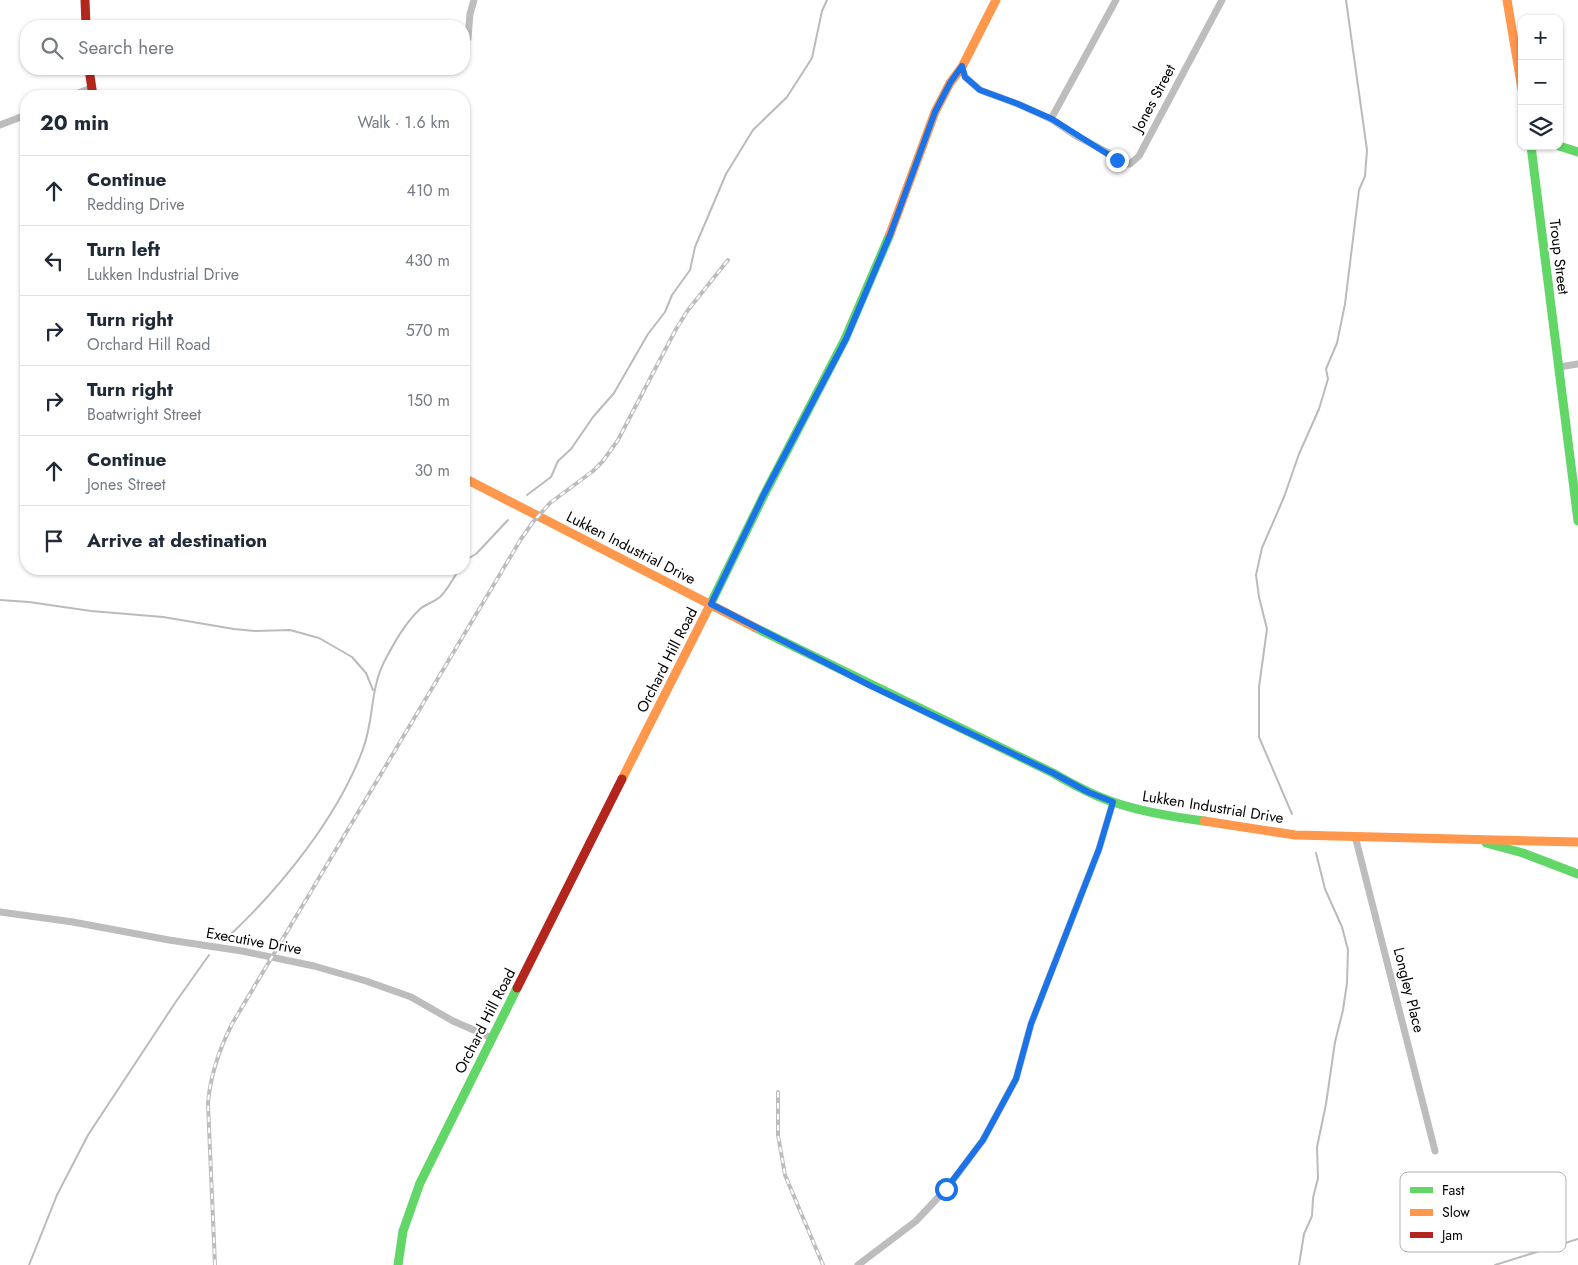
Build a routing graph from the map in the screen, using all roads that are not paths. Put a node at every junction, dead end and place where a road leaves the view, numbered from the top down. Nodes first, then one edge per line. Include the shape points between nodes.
1 (85, 0) edge
2 (474, 0) edge
3 (996, 0) edge
4 (1116, 0) edge
5 (1222, 0) edge
6 (1507, 0) edge
7 (86, 20) edge
8 (470, 20) edge
9 (1518, 65) edge
10 (962, 66) junction
11 (90, 75) edge
12 (92, 90) edge
13 (20, 117) edge
14 (1052, 119) junction
15 (0, 125) edge
16 (1563, 148) edge
17 (1532, 150) edge
18 (1578, 152) edge
19 (1578, 364) edge
20 (1559, 366) junction
21 (470, 481) edge
22 (1578, 521) edge
23 (711, 604) junction
24 (1113, 802) junction
25 (1355, 836) junction
26 (1466, 839) junction
27 (1578, 842) edge
28 (1578, 874) edge
29 (0, 912) edge
30 (492, 1038) junction
31 (1435, 1151) dead end
32 (398, 1265) edge
33 (858, 1265) edge

1 - 7 street
2 - 8 street
3 - 10 street, Orchard Hill Road
4 - 14 street
5 - 14 street, Jones Street via 1139,156 1130,164 1124,164
6 - 9 street
10 - 14 street via 965,77 980,90
10 - 23 street, Orchard Hill Road via 935,112 890,235 846,339 764,494
11 - 12 street
13 - 15 street
16 - 18 street
17 - 20 street, Troup Street
19 - 20 street
20 - 22 street, Troup Street
21 - 23 street, Lukken Industrial Drive
23 - 24 street, Lukken Industrial Drive via 871,686
23 - 30 street, Orchard Hill Road
24 - 25 street, Lukken Industrial Drive via 1156,814 1295,835
24 - 33 street via 1099,849 1031,1024 1016,1079 983,1140 948,1187 916,1221
25 - 26 street, Lukken Industrial Drive
25 - 31 street, Longley Place
26 - 27 street
26 - 28 street via 1523,854
29 - 30 street, Executive Drive via 242,951 314,966 411,997
30 - 32 street, Orchard Hill Road via 417,1190 405,1222

